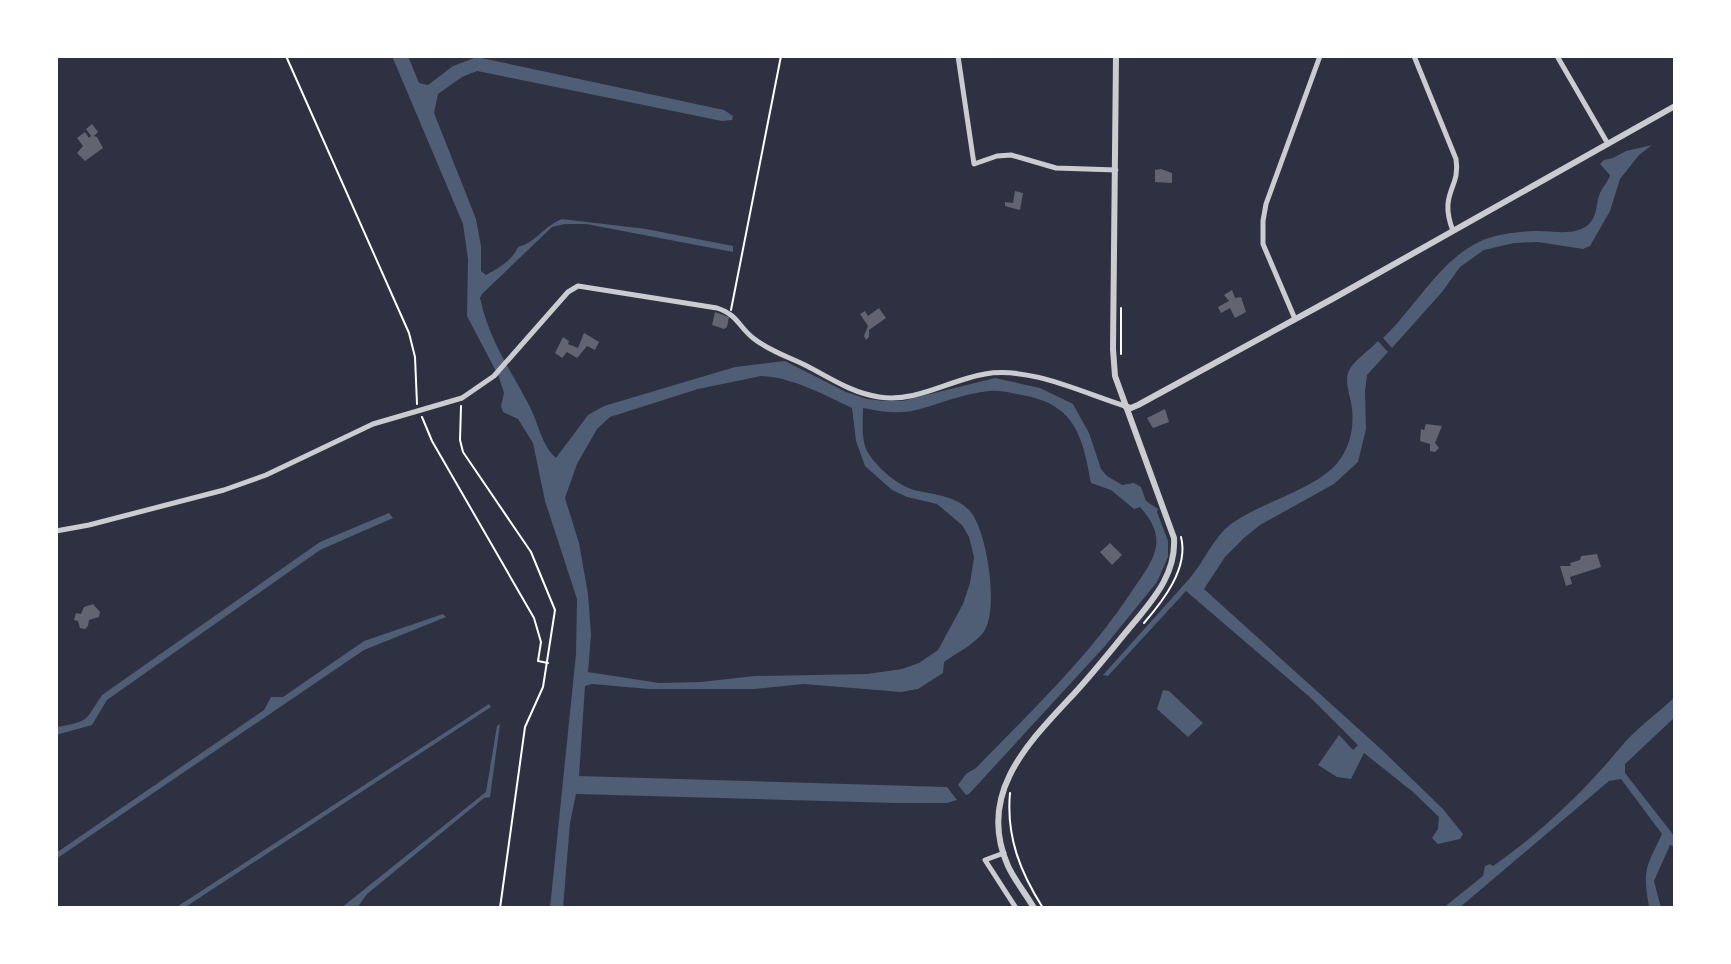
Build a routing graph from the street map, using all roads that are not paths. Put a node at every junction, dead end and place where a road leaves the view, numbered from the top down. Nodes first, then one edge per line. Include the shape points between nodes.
1 (958, 56) edge
2 (1116, 56) edge
3 (1320, 56) edge
4 (1414, 56) edge
5 (1557, 56) edge
6 (1675, 106) edge
7 (1608, 144) junction
8 (1116, 170) junction
9 (1453, 231) junction
10 (1295, 319) junction
11 (1125, 406) junction
12 (56, 531) edge
13 (1004, 853) junction
14 (1016, 908) edge
15 (1034, 908) edge

1 - 8 street via 974,164 1011,155 1056,168
2 - 8 street
3 - 10 street via 1263,221 1263,244
4 - 9 street via 1456,159 1458,170 1446,202
5 - 7 street
6 - 7 street
7 - 9 street
8 - 11 street via 1113,349
9 - 10 street
10 - 11 street via 1138,405
11 - 12 street via 1019,372 984,374 912,396 879,397 835,383 772,351 751,337 731,312 578,286 494,376 462,398 373,424 224,490
11 - 13 street via 1174,538 1174,561 1156,597 1018,759 1000,806
13 - 14 street via 985,860
13 - 15 street

